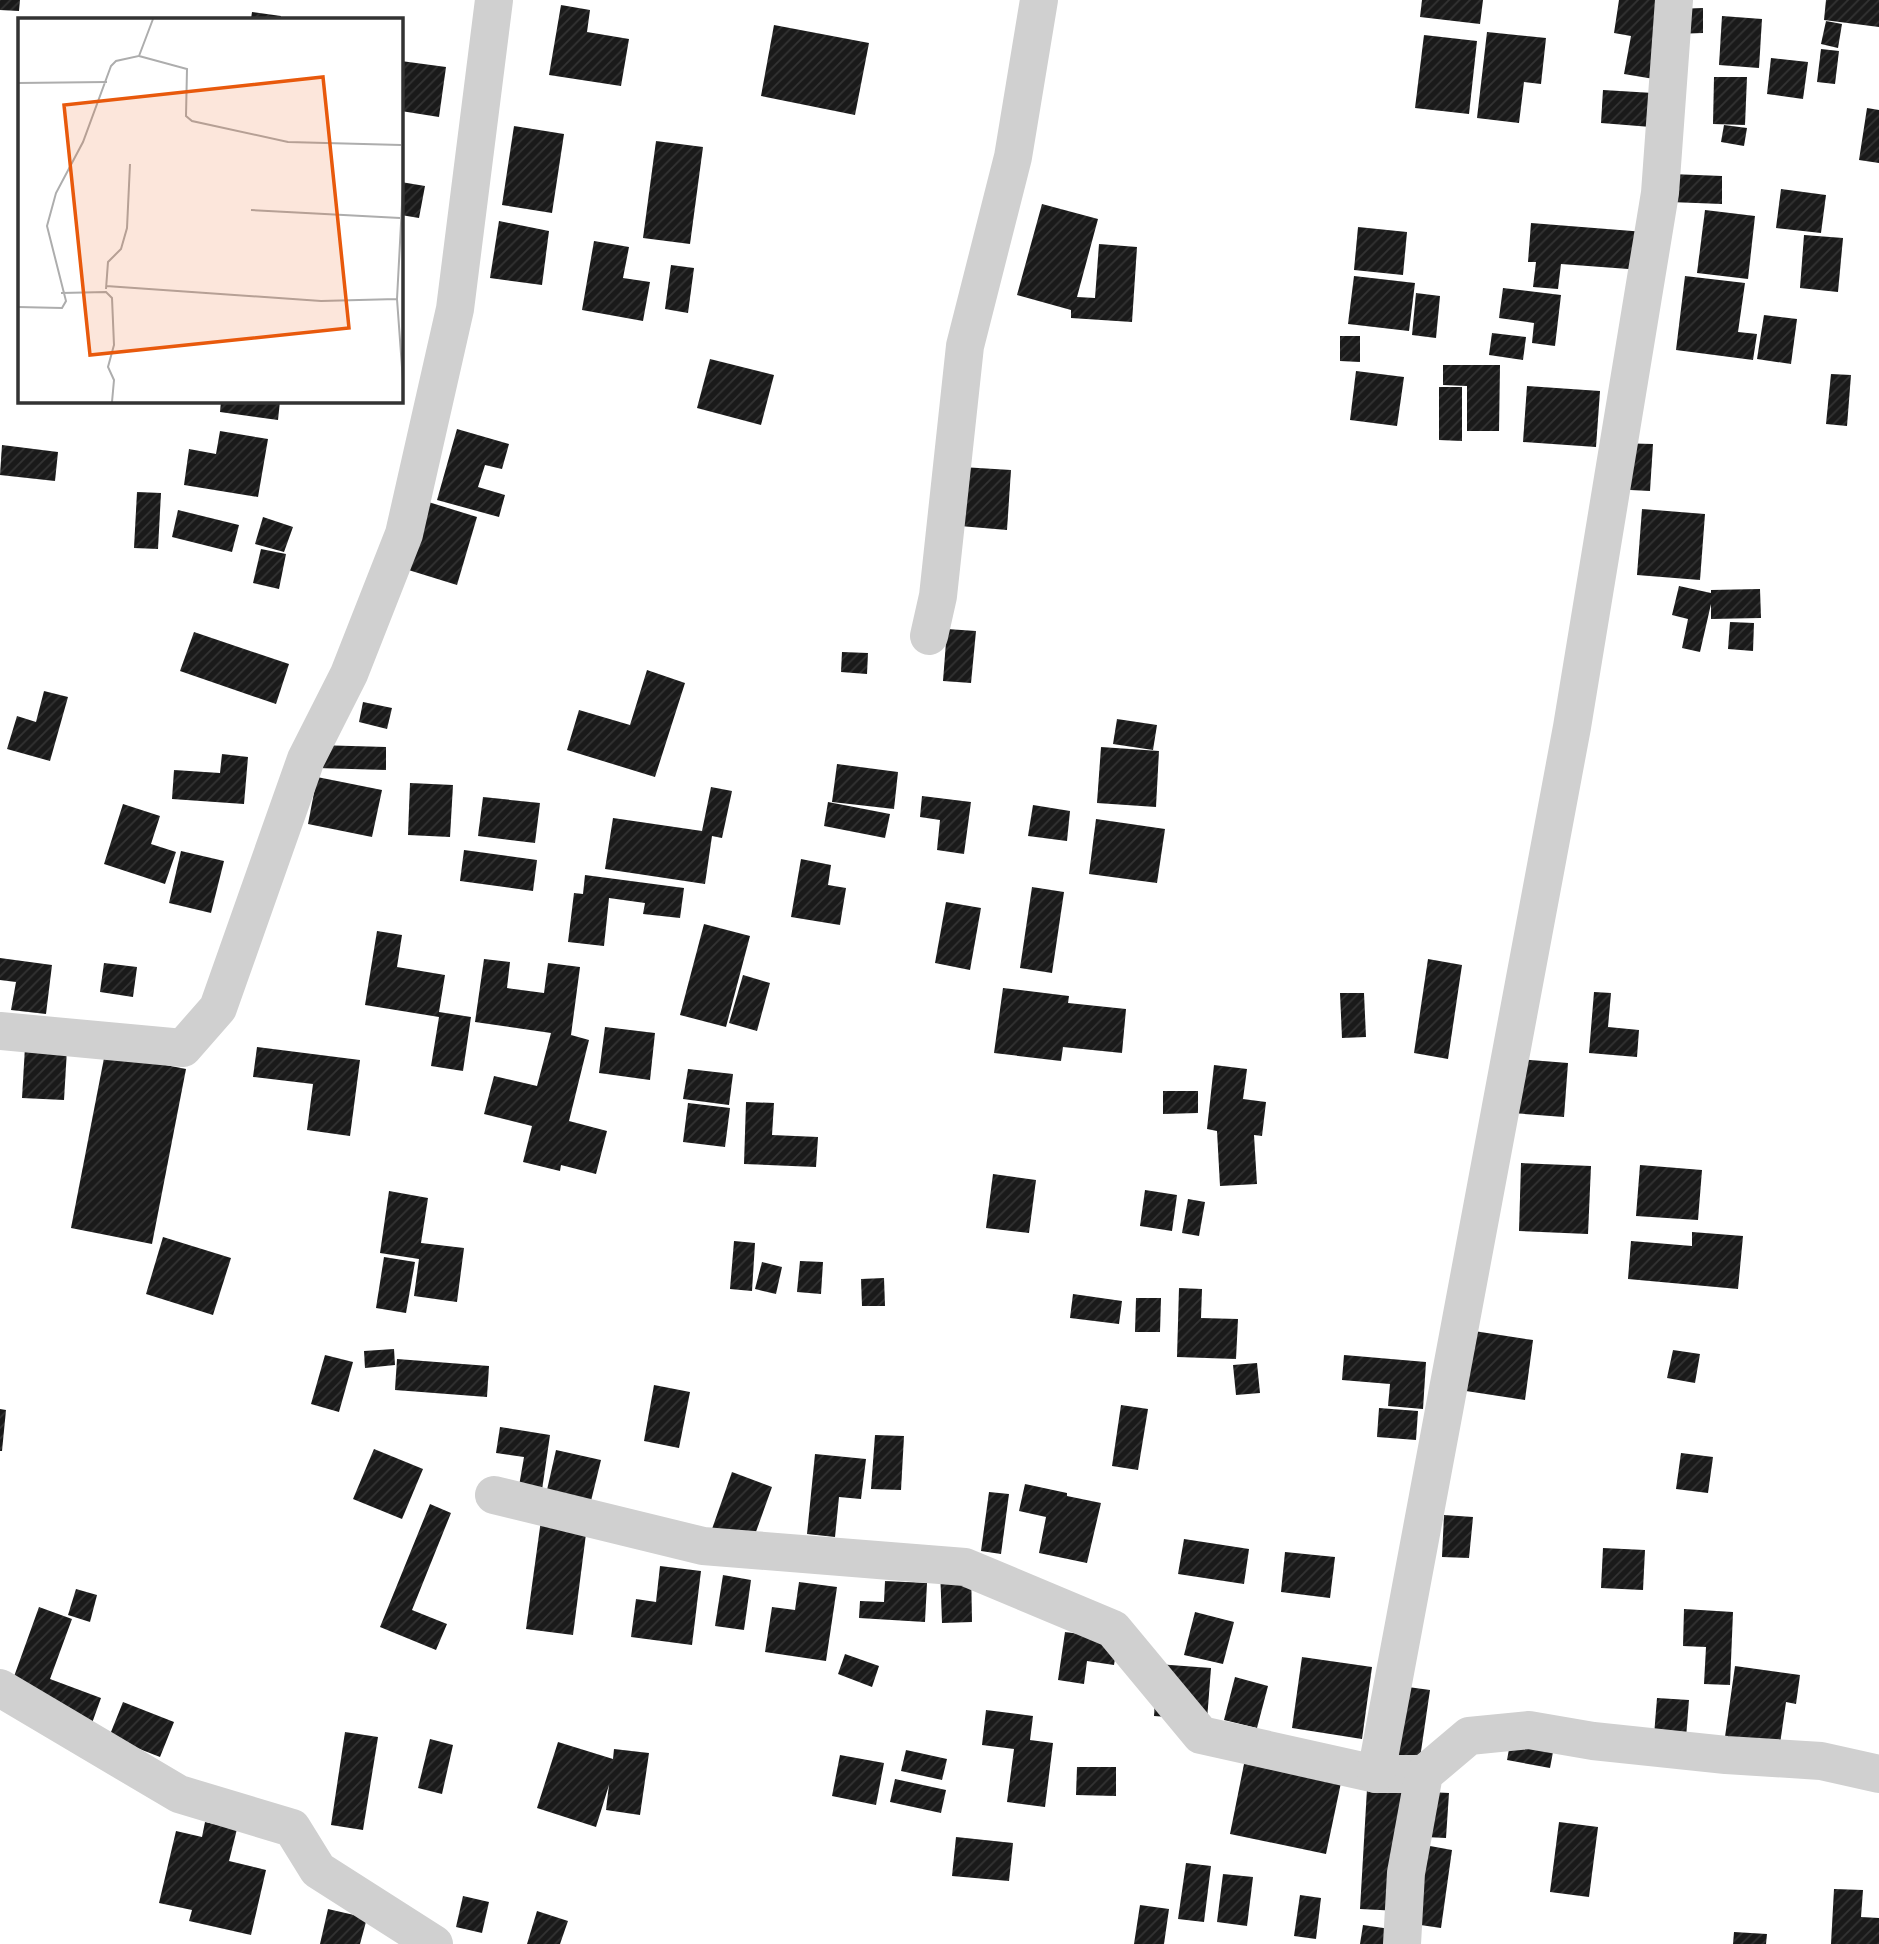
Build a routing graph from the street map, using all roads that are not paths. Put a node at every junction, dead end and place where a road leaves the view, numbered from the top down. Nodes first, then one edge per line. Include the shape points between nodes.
1 (494, 0) edge
2 (1039, 0) edge
3 (1674, 0) edge
4 (929, 636) dead end
5 (0, 1031) edge
6 (494, 1495) dead end
7 (0, 1688) edge
8 (1376, 1774) junction
9 (1424, 1774) junction
10 (1879, 1774) edge
11 (434, 1944) edge
12 (1402, 1944) edge

1 - 5 street via 455,309 404,534 349,674 306,759 218,1008 183,1048
2 - 4 street via 1013,157 965,346 938,596
3 - 8 street via 1660,193 1572,727
6 - 8 street via 703,1546 965,1567 1113,1629 1201,1735
7 - 11 street via 179,1794 292,1828 318,1870
8 - 9 street
9 - 10 street via 1469,1736 1529,1730 1593,1741 1821,1761
9 - 12 street via 1406,1873

